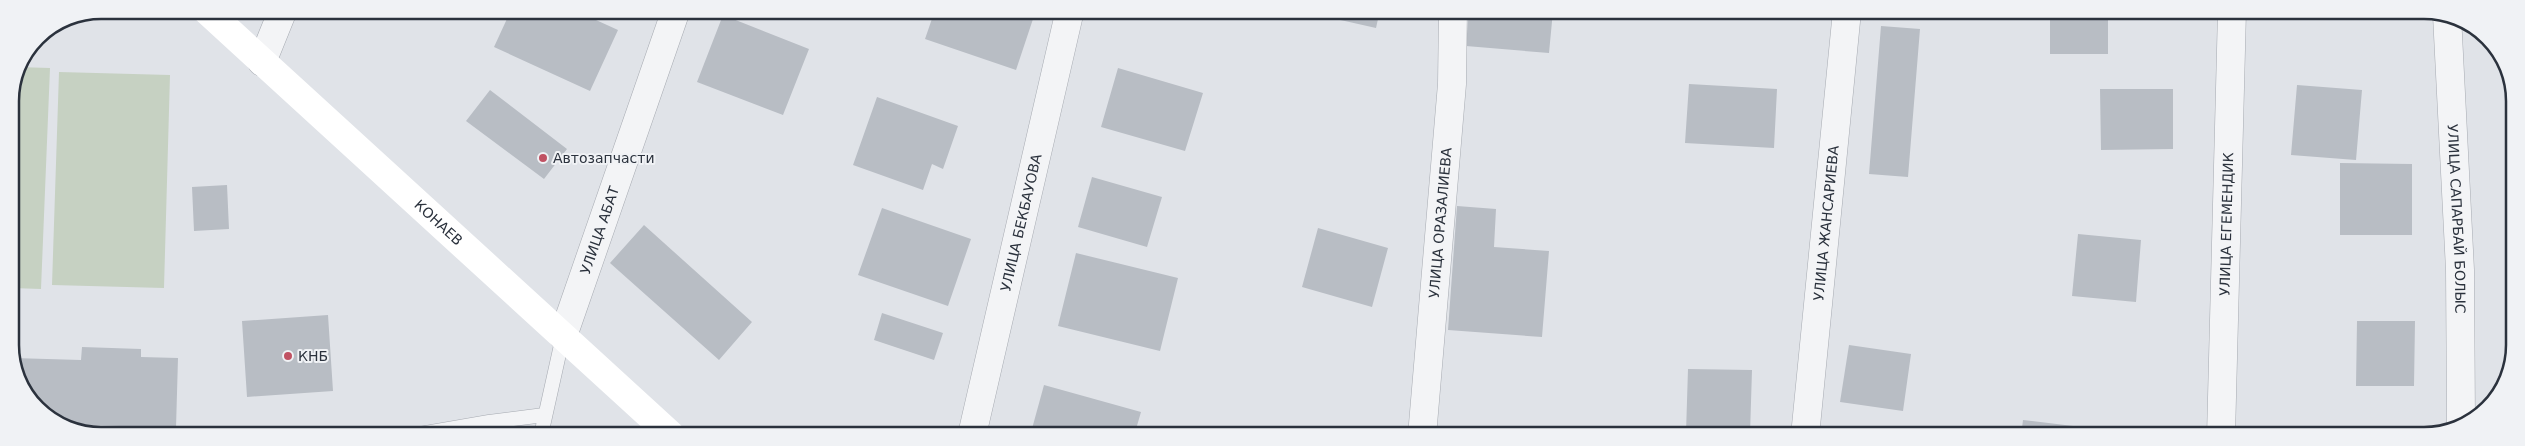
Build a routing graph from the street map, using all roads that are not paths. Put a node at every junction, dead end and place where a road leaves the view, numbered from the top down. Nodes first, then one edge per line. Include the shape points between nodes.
1 (216, 19) edge
2 (279, 19) edge
3 (673, 19) edge
4 (1068, 19) edge
5 (1453, 19) edge
6 (1846, 19) edge
7 (2232, 19) edge
8 (2447, 22) edge
9 (262, 62) junction
10 (563, 336) junction
11 (544, 415) junction
12 (2461, 418) edge
13 (460, 427) edge
14 (542, 427) edge
15 (662, 427) edge
16 (974, 427) edge
17 (1423, 427) edge
18 (1806, 427) edge
19 (2221, 427) edge

1 - 9 main road, КОНАЕВ
2 - 9 street
3 - 10 street, УЛИЦА АБАТ
4 - 16 street, УЛИЦА БЕКБАУОВА
5 - 17 street, УЛИЦА ОРАЗАЛИЕВА via 1452,84
6 - 18 street, УЛИЦА ЖАНСАРИЕВА
7 - 19 street, УЛИЦА ЕГЕМЕНДИК
8 - 12 street, УЛИЦА CАПАРБАЙ БОЛЫС via 2460,270
9 - 10 main road, КОНАЕВ
10 - 11 lane
10 - 15 main road, КОНАЕВ
11 - 13 lane
11 - 14 lane

